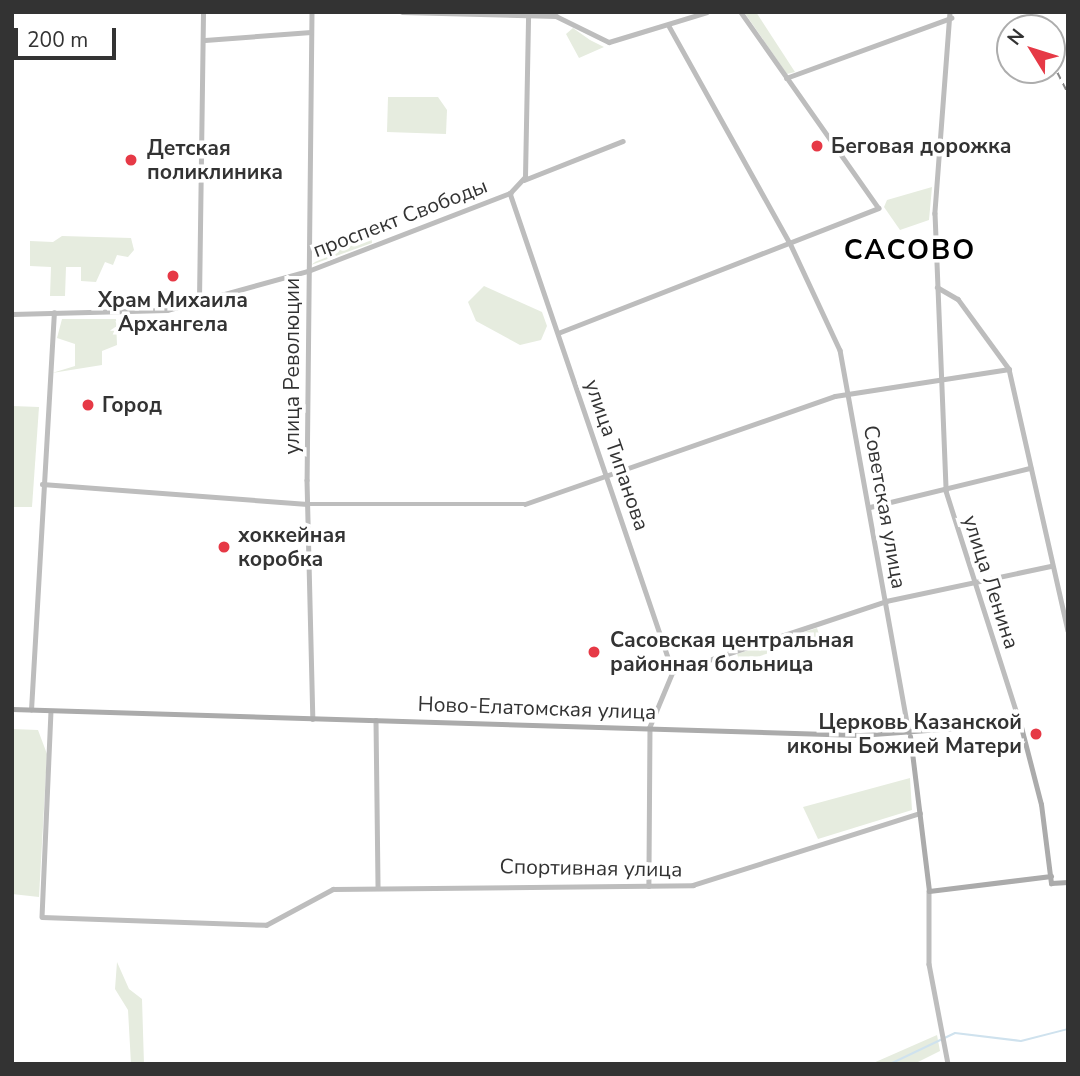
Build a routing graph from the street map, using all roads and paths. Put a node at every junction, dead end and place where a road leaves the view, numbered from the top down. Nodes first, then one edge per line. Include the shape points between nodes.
1 (203, 12) edge
2 (312, 12) edge
3 (402, 12) edge
4 (707, 12) edge
5 (740, 12) edge
6 (951, 15) edge
7 (528, 16) junction
8 (669, 26) junction
9 (311, 32) junction
10 (205, 40) junction
11 (786, 78) junction
12 (623, 141) dead end
13 (524, 180) junction
14 (510, 193) junction
15 (790, 243) junction
16 (308, 271) junction
17 (937, 286) junction
18 (199, 300) junction
19 (54, 313) junction
20 (12, 314) edge
21 (558, 333) junction
22 (1009, 369) junction
23 (937, 379) junction
24 (849, 392) junction
25 (1030, 468) junction
26 (608, 477) junction
27 (42, 485) junction
28 (946, 491) junction
29 (307, 504) junction
30 (870, 507) junction
31 (1051, 566) junction
32 (975, 584) junction
33 (886, 601) junction
34 (1068, 630) edge
35 (673, 672) junction
36 (12, 709) edge
37 (31, 710) junction
38 (51, 711) junction
39 (313, 720) junction
40 (376, 720) junction
41 (1020, 723) junction
42 (650, 727) junction
43 (910, 736) junction
44 (920, 813) junction
45 (1051, 879) junction
46 (1068, 882) edge
47 (649, 886) junction
48 (378, 887) junction
49 (929, 891) junction
50 (948, 1064) edge

1 - 10 street
2 - 9 street, улица Революции
3 - 7 street
4 - 8 street
5 - 11 street
6 - 11 street
6 - 17 street, улица Ленина via 935,206
7 - 8 street via 562,17 609,42
7 - 13 street
8 - 15 street, Советская улица
9 - 10 street
9 - 16 street, улица Революции
10 - 18 street
11 - 15 street via 878,208
12 - 13 street
13 - 14 street
14 - 16 street, проспект Свободы
14 - 21 street, улица Типанова
15 - 21 street
15 - 24 street, Советская улица via 840,350
16 - 18 street, проспект Свободы
16 - 29 street, улица Революции
17 - 22 street via 958,299
17 - 23 street, улица Ленина
18 - 19 street, проспект Свободы via 154,312
19 - 20 street, проспект Свободы
19 - 27 street
21 - 26 street, улица Типанова
22 - 23 street
22 - 25 street
23 - 24 street
23 - 28 street, улица Ленина
24 - 26 street
24 - 30 street, Советская улица
25 - 28 street
25 - 31 street
26 - 29 street via 525,504
26 - 35 street, улица Типанова
27 - 29 street
27 - 37 street
28 - 30 street
28 - 32 street, улица Ленина
29 - 39 street, улица Революции
30 - 33 street, Советская улица
31 - 32 street
31 - 34 street
32 - 33 street
32 - 41 street, улица Ленина
33 - 35 street
33 - 43 street, Советская улица
35 - 42 street
36 - 37 main road, Ново-Елатомская улица
37 - 38 main road, Ново-Елатомская улица
38 - 39 main road, Ново-Елатомская улица
38 - 48 street, Спортивная улица via 42,917 266,925 332,889
39 - 40 main road, Ново-Елатомская улица
40 - 42 main road, Ново-Елатомская улица
40 - 48 street
41 - 43 main road, Ново-Елатомская улица
41 - 45 main road, улица Ленина via 1041,804
42 - 43 main road, Ново-Елатомская улица
42 - 47 street
43 - 44 main road, Советская улица
44 - 47 street, Спортивная улица via 707,882
44 - 49 main road, Советская улица
45 - 46 main road
45 - 49 main road
47 - 48 street, Спортивная улица
49 - 50 street, Советская улица via 929,964

